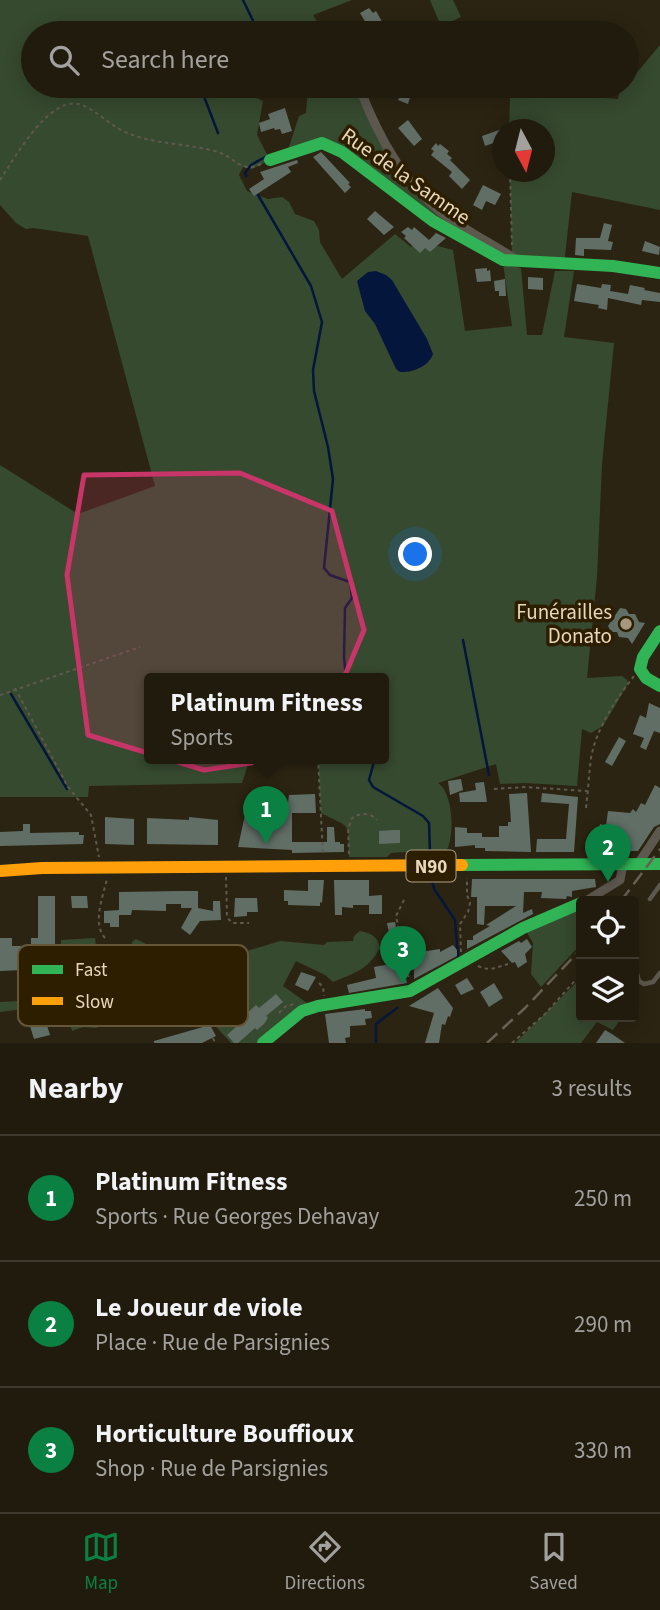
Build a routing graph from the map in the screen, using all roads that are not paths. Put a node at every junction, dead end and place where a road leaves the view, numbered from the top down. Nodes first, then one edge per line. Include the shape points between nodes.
1 (364, 98) edge
2 (270, 160) dead end
3 (515, 259) junction
4 (660, 273) edge
5 (660, 631) edge
6 (660, 686) edge
7 (660, 831) edge
8 (623, 864) junction
9 (638, 864) junction
10 (660, 864) edge
11 (0, 869) edge
12 (660, 885) edge
13 (597, 896) edge
14 (650, 899) dead end
15 (576, 905) edge
16 (660, 973) edge
17 (639, 981) edge
18 (263, 1043) edge

1 - 3 street via 390,150 423,194 443,213
2 - 3 street, Rue de la Samme via 328,144 456,236 503,260
3 - 4 street
5 - 6 street via 640,669
7 - 9 street
8 - 9 street, N90
8 - 11 street, N90 via 101,864
8 - 13 street via 620,880
9 - 10 street, N90
12 - 14 lane
15 - 18 street via 413,989 309,1008
16 - 17 lane via 653,982

